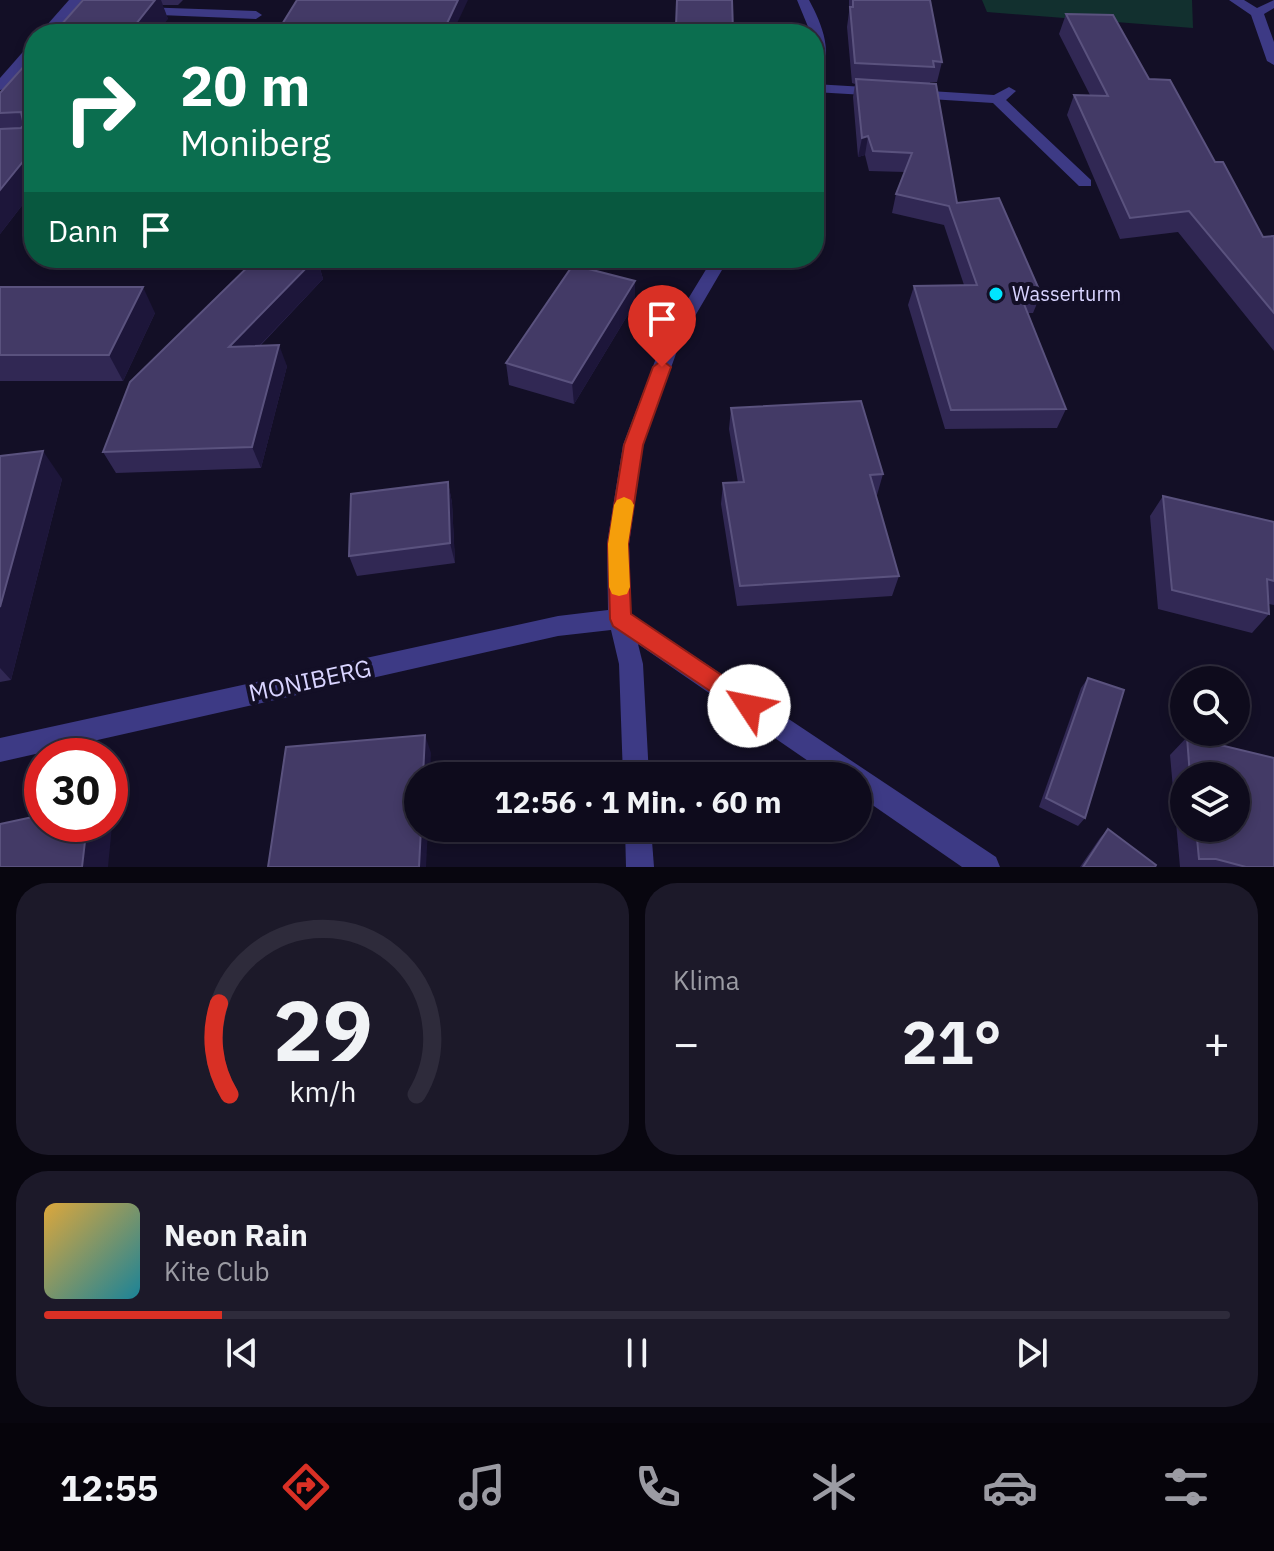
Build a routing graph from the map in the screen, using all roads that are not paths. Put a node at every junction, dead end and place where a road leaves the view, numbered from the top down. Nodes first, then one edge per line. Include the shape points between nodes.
1 (803, 0) edge
2 (1235, 0) edge
3 (1274, 3) edge
4 (77, 6) edge
5 (131, 11) edge
6 (1257, 13) junction
7 (256, 15) dead end
8 (57, 24) edge
9 (816, 24) edge
10 (24, 59) edge
11 (1274, 61) edge
12 (0, 86) edge
13 (824, 89) edge
14 (1085, 183) dead end
15 (715, 268) edge
16 (620, 619) junction
17 (0, 750) edge
18 (635, 762) edge
19 (831, 762) edge
20 (872, 790) edge
21 (639, 842) edge
22 (640, 867) edge
23 (986, 867) edge

1 - 9 street
2 - 6 street
3 - 6 street
4 - 8 street
5 - 7 street
6 - 11 street
10 - 12 street
13 - 14 street via 1003,95
15 - 16 street via 672,340 633,445 618,544
16 - 17 street, MONIBERG via 558,626
16 - 18 street via 631,664
16 - 19 street
20 - 23 street
21 - 22 street

